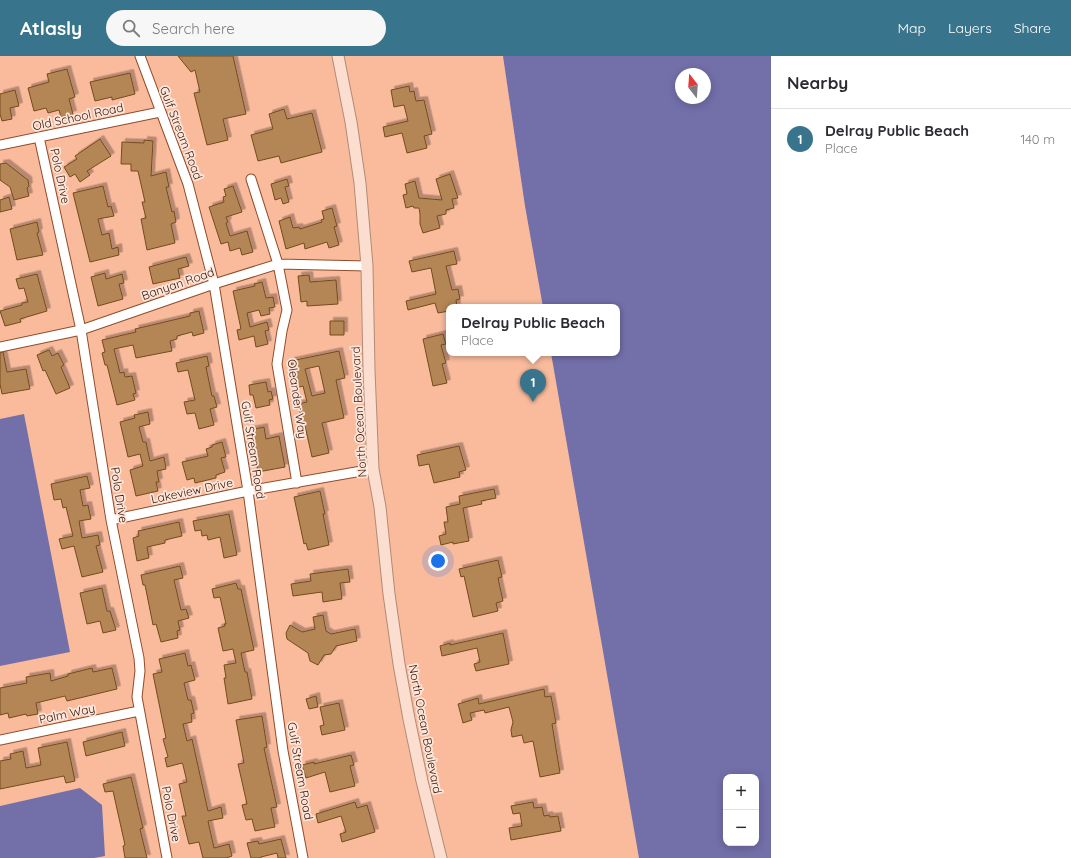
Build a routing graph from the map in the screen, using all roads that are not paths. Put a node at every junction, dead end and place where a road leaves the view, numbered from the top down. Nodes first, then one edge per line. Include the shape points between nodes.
1 (140, 56) edge
2 (338, 56) edge
3 (160, 112) junction
4 (39, 137) junction
5 (0, 145) edge
6 (251, 179) dead end
7 (278, 264) junction
8 (366, 266) junction
9 (214, 284) junction
10 (81, 330) junction
11 (0, 347) edge
12 (373, 469) junction
13 (297, 483) junction
14 (248, 491) junction
15 (111, 520) junction
16 (139, 711) junction
17 (0, 740) edge
18 (167, 858) edge
19 (303, 858) edge
20 (441, 858) edge

1 - 3 street, Gulf Stream Road
2 - 8 main road, North Ocean Boulevard via 359,179
3 - 4 street, Old School Road
3 - 9 street, Gulf Stream Road via 188,184
4 - 5 street, Old School Road
4 - 10 street, Polo Drive
6 - 7 street, Oleander Way
7 - 8 street, Banyan Road
7 - 9 street, Banyan Road
7 - 13 street, Oleander Way via 287,310 278,364
8 - 12 main road, North Ocean Boulevard
9 - 10 street, Banyan Road
9 - 14 street, Gulf Stream Road
10 - 11 street, Banyan Road
10 - 15 street, Polo Drive
12 - 13 street, Lakeview Drive
12 - 20 main road, North Ocean Boulevard via 400,671 422,781
13 - 14 street, Lakeview Drive
14 - 15 street, Lakeview Drive
14 - 19 street, Gulf Stream Road via 283,751
15 - 16 street, Polo Drive via 139,658
16 - 17 street, Palm Way
16 - 18 street, Polo Drive

